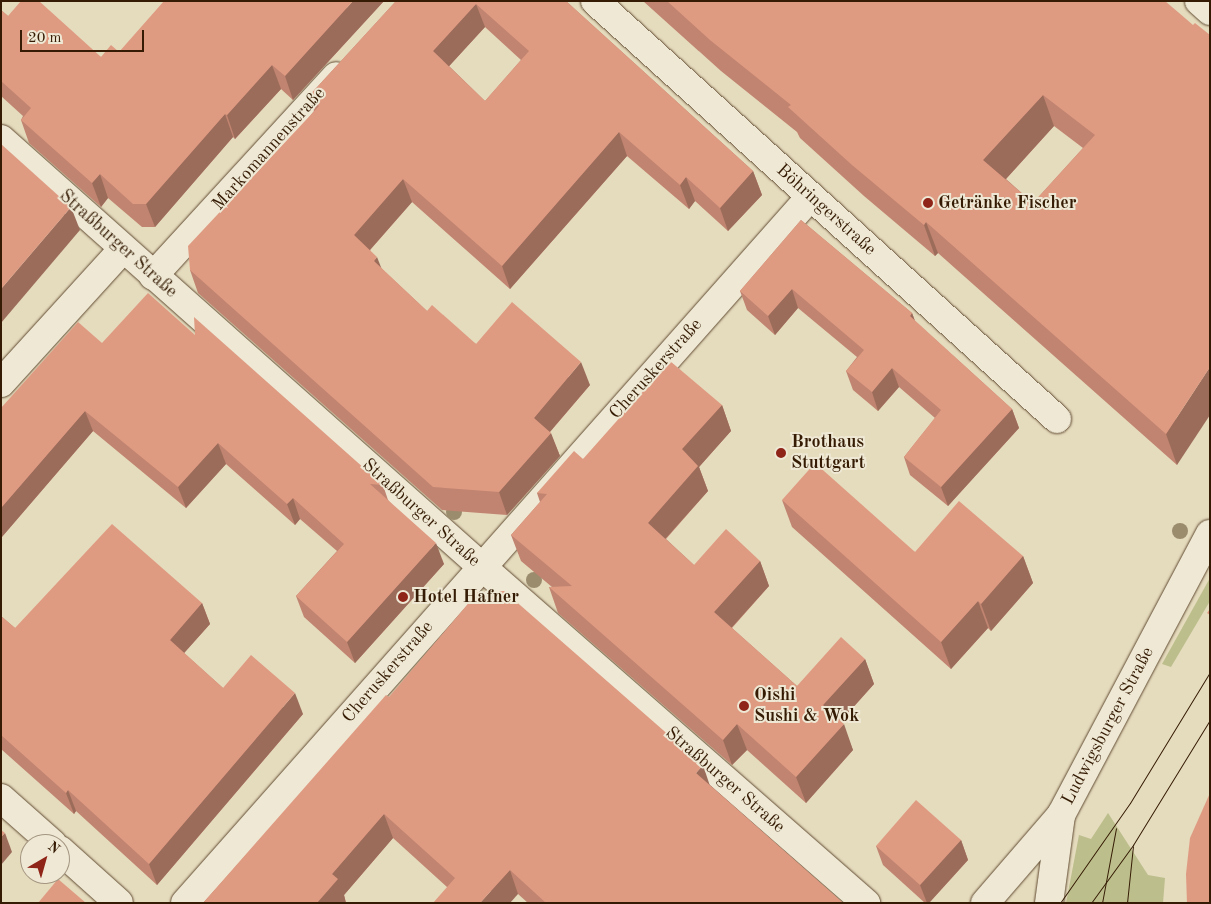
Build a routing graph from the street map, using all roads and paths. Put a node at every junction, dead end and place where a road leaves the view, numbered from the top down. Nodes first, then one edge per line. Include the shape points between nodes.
1 (595, 1) edge
2 (1199, 1) edge
3 (1210, 11) edge
4 (352, 59) edge
5 (1, 139) edge
6 (811, 196) junction
7 (122, 249) junction
8 (153, 276) junction
9 (1, 383) edge
10 (1057, 419) dead end
11 (1210, 534) edge
12 (481, 566) junction
13 (1, 798) edge
14 (1061, 815) junction
15 (42, 834) edge
16 (70, 859) edge
17 (119, 903) edge
18 (185, 903) edge
19 (866, 903) edge
20 (985, 903) edge
21 (1049, 903) edge

1 - 6 street, Böhringerstraße
2 - 3 street
4 - 8 street, Markomannenstraße
5 - 7 street, Straßburger Straße
6 - 10 street, Böhringerstraße
6 - 12 street, Cheruskerstraße
7 - 8 street, Straßburger Straße
7 - 9 street
8 - 12 street, Straßburger Straße
11 - 14 street, Ludwigsburger Straße
12 - 18 street, Cheruskerstraße
12 - 19 street, Straßburger Straße
13 - 15 street
14 - 20 street, Ludwigsburger Straße
14 - 21 street
16 - 17 street

